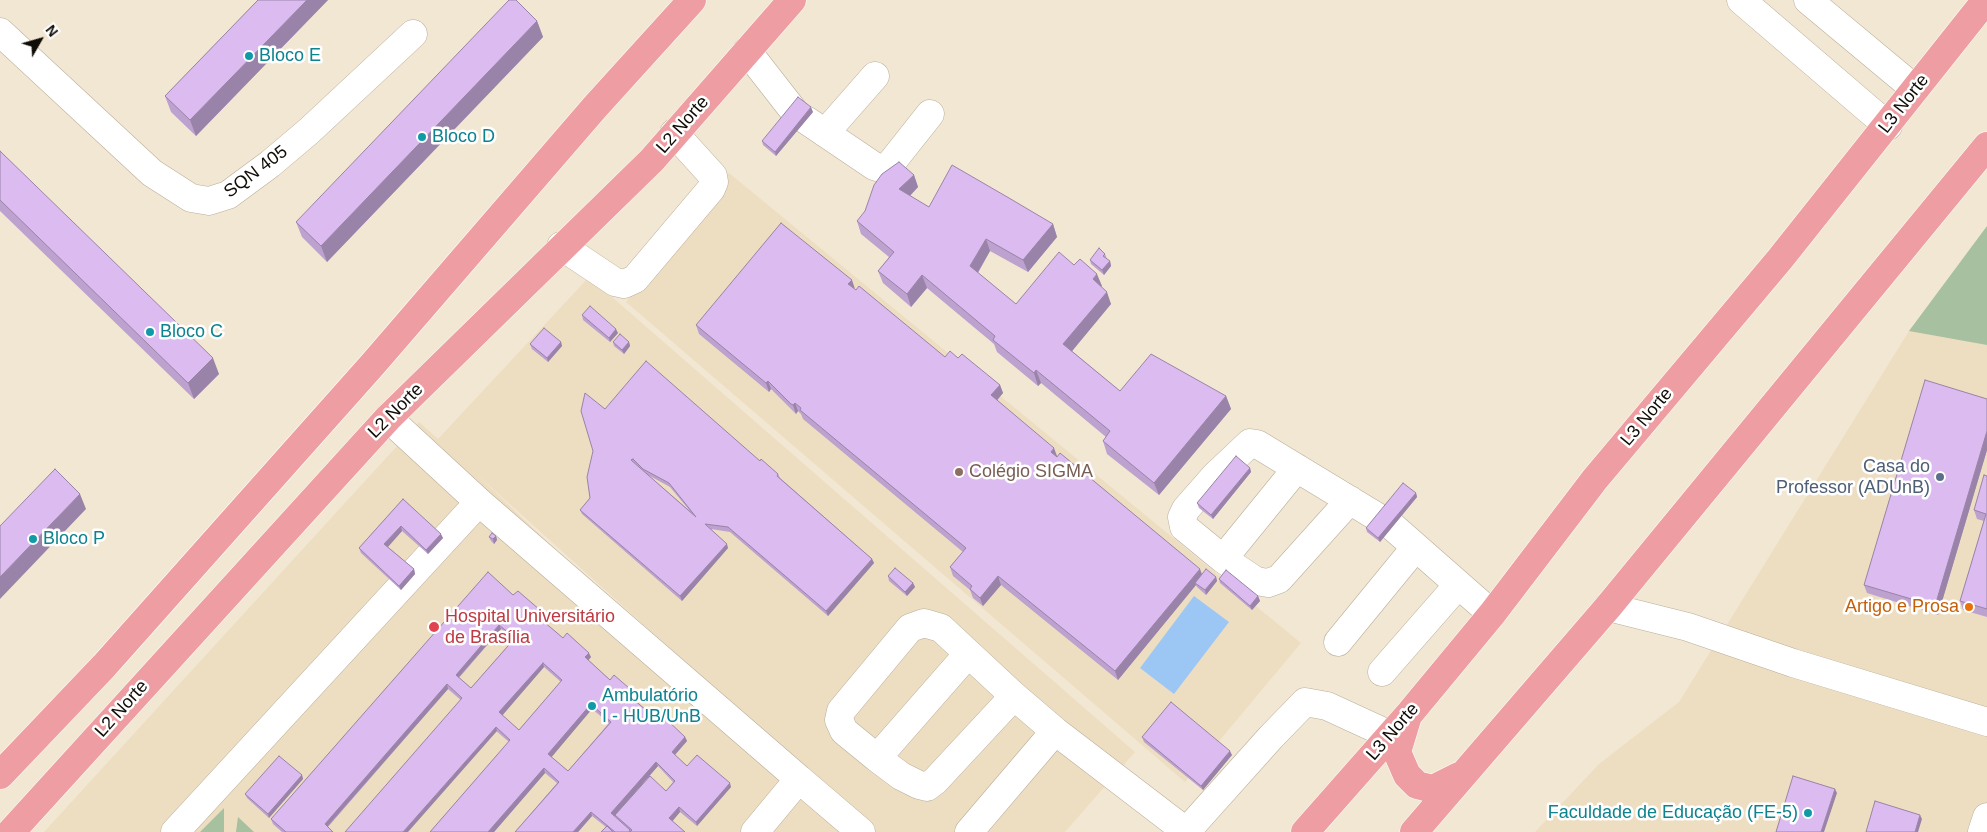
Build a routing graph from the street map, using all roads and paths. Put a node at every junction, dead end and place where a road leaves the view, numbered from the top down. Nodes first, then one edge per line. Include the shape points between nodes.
1 (692, 0) edge
2 (1741, 0) edge
3 (1808, 0) edge
4 (1986, 0) edge
5 (787, 3) edge
6 (0, 32) edge
7 (413, 34) dead end
8 (746, 51) junction
9 (875, 76) dead end
10 (1915, 89) junction
11 (930, 114) dead end
12 (808, 121) junction
13 (1888, 126) junction
14 (674, 132) junction
15 (1987, 146) edge
16 (561, 246) junction
17 (388, 418) junction
18 (1297, 468) junction
19 (1350, 500) junction
20 (479, 502) junction
21 (1415, 548) junction
22 (1223, 559) junction
23 (1458, 585) junction
24 (1608, 607) junction
25 (1492, 614) junction
26 (1338, 642) dead end
27 (968, 654) junction
28 (1382, 672) dead end
29 (1014, 696) junction
30 (1410, 713) junction
31 (1987, 722) edge
32 (1055, 730) junction
33 (1390, 735) junction
34 (877, 758) junction
35 (1466, 772) junction
36 (0, 775) edge
37 (799, 779) junction
38 (1987, 817) edge
39 (180, 829) edge
40 (11, 832) edge
41 (755, 832) edge
42 (861, 832) edge
43 (968, 832) edge
44 (1188, 832) edge
45 (1305, 832) edge
46 (1414, 832) edge
47 (1982, 832) edge

1 - 36 main road via 104,666
2 - 13 street
3 - 10 street
4 - 10 main road, L3 Norte
5 - 8 main road, L2 Norte
6 - 7 street, SQN 405 via 152,173 190,198 209,201 228,195 270,164
8 - 12 street
8 - 14 main road, L2 Norte
9 - 12 street
10 - 13 main road, L3 Norte
11 - 12 street via 888,167 883,169
13 - 25 main road, L3 Norte via 1596,479
14 - 16 main road, L2 Norte via 652,160
14 - 16 street via 714,182 635,278 624,284 615,282
15 - 24 main road
16 - 17 main road, L2 Norte
17 - 20 street
17 - 40 main road, L2 Norte
18 - 19 street
18 - 22 street
18 - 22 street via 1250,442 1186,509 1182,517 1184,528
19 - 21 street via 1386,523
19 - 22 street via 1279,579 1268,583 1256,581
20 - 37 street
20 - 39 street
21 - 23 street
21 - 26 street
23 - 25 street
23 - 28 street
24 - 31 street via 1688,627 1793,663
24 - 35 main road
25 - 30 main road, L3 Norte
27 - 29 street
27 - 34 street
27 - 34 street via 941,628 924,623 910,628 841,711 839,720 844,731
29 - 32 street
29 - 34 street via 927,787 901,776
30 - 33 main road, L3 Norte
30 - 35 main road via 1397,752 1407,774 1417,785 1433,789
32 - 43 street
32 - 44 street
33 - 44 street via 1327,706 1305,702
33 - 45 main road, L3 Norte
35 - 46 main road
37 - 41 street
37 - 42 street
38 - 47 street

